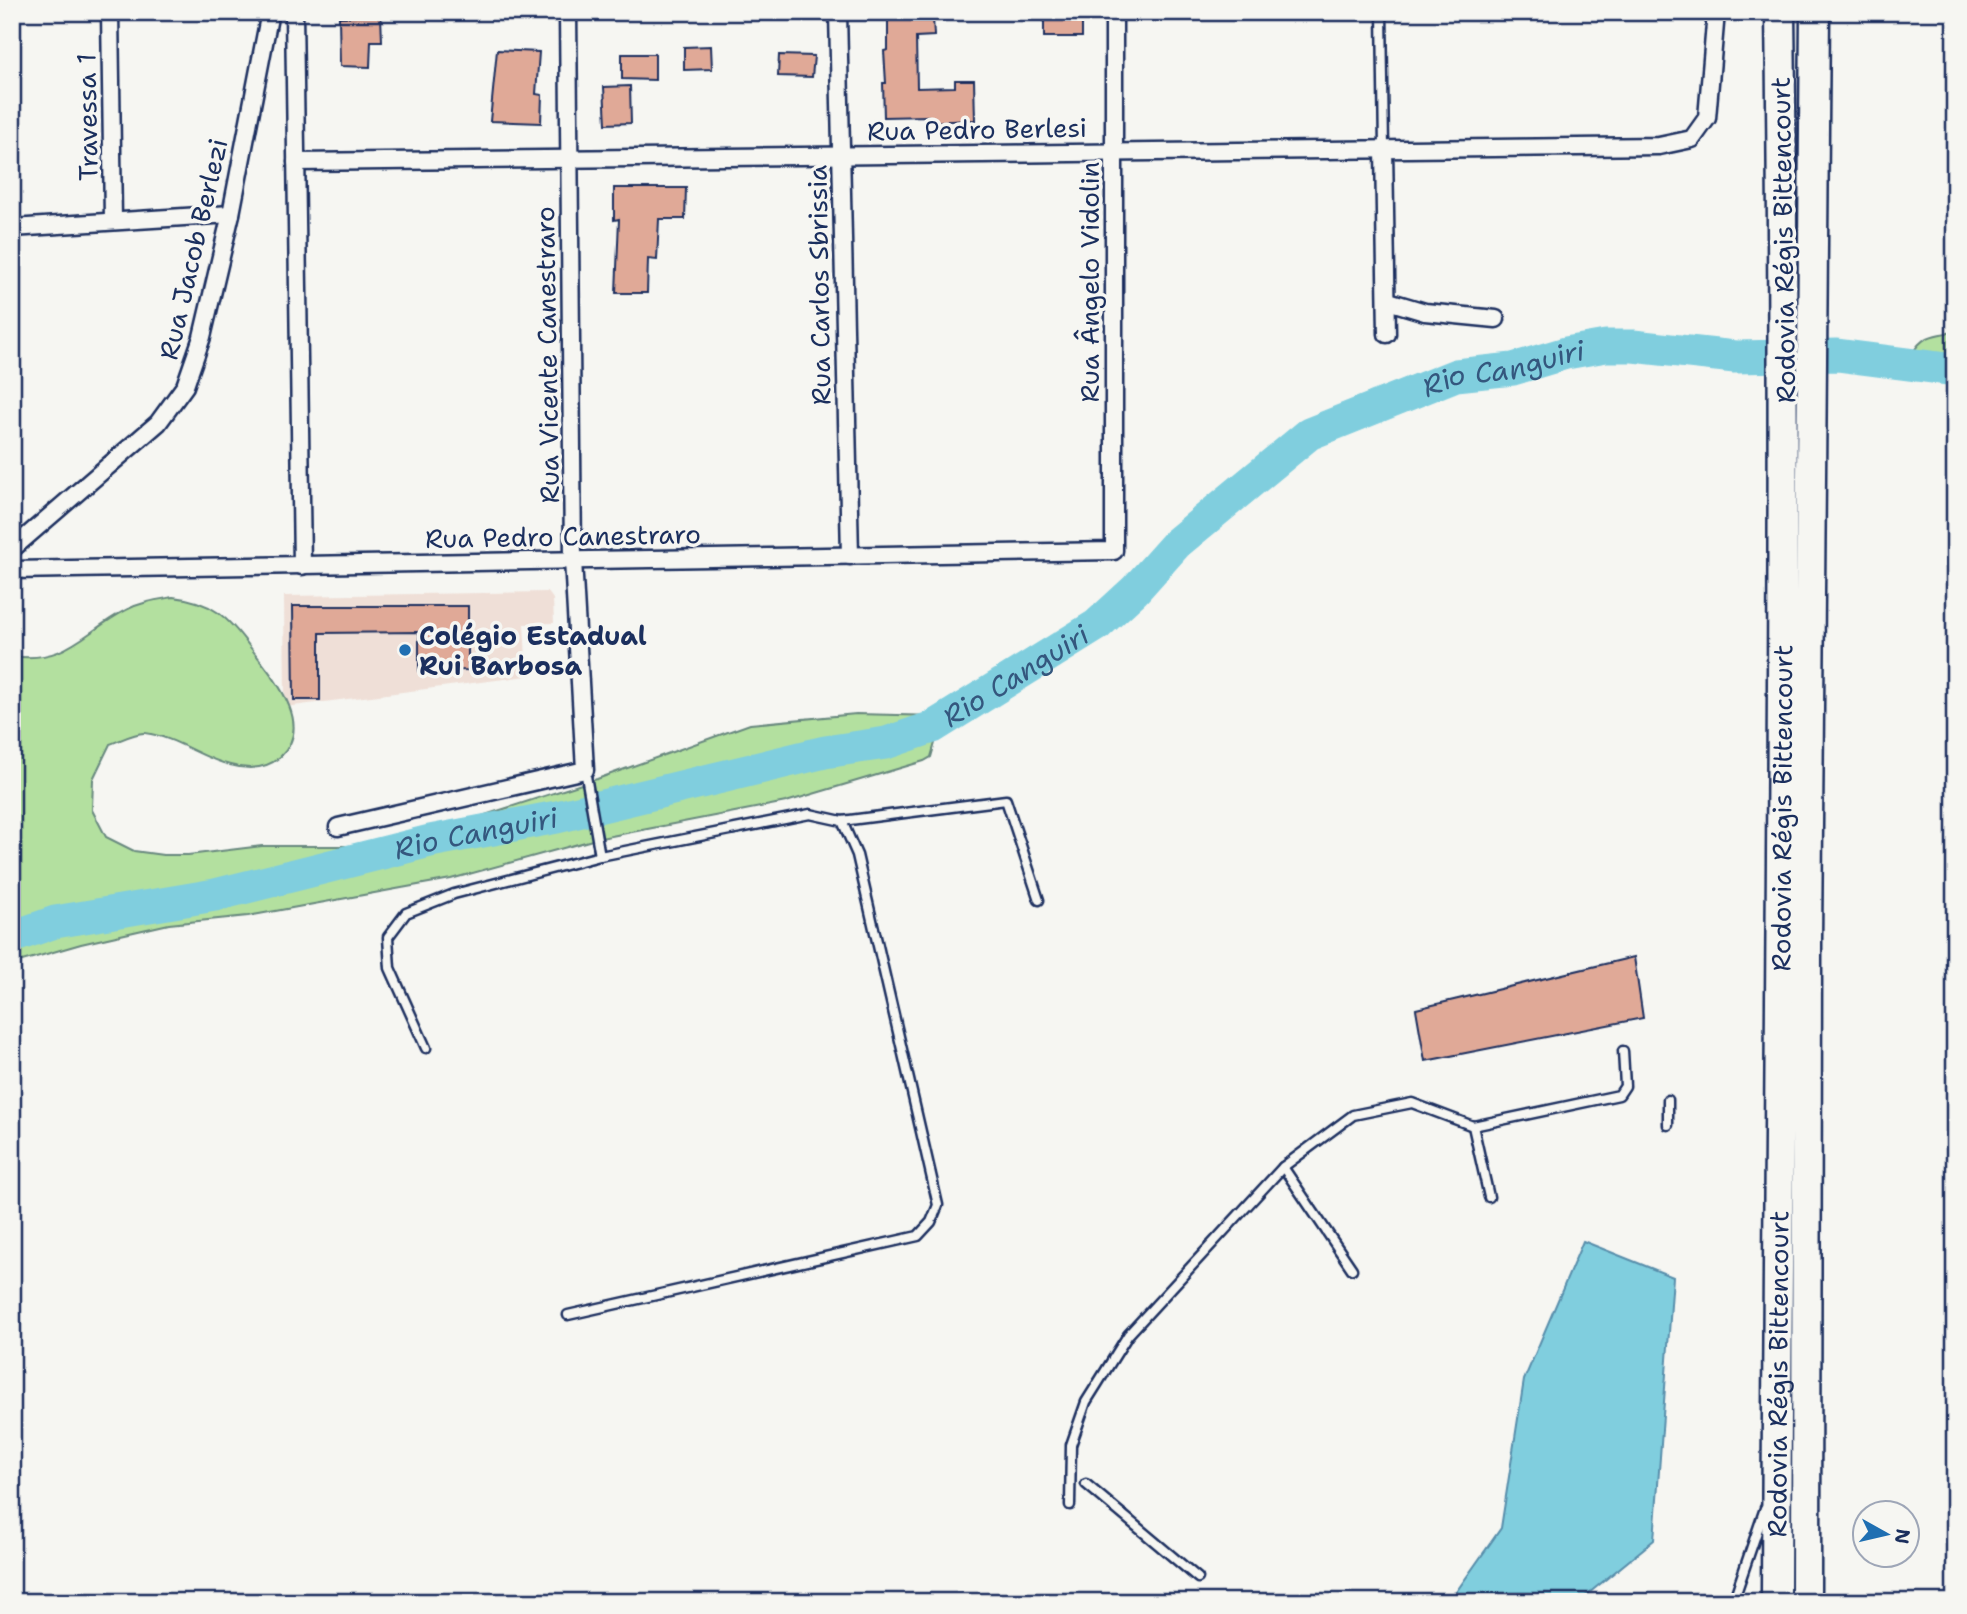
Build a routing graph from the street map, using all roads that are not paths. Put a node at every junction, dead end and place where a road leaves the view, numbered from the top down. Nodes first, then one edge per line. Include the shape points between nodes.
1 (110, 12) edge
2 (270, 12) edge
3 (294, 12) edge
4 (568, 12) edge
5 (838, 12) edge
6 (1114, 12) edge
7 (1382, 12) edge
8 (1716, 12) edge
9 (1780, 12) edge
10 (1815, 12) edge
11 (1384, 149) junction
12 (1113, 152) junction
13 (840, 154) junction
14 (569, 157) junction
15 (296, 162) junction
16 (231, 214) junction
17 (114, 220) junction
18 (12, 228) edge
19 (1388, 301) junction
20 (1496, 319) dead end
21 (1387, 334) dead end
22 (1798, 395) junction
23 (12, 549) edge
24 (1114, 551) joint
25 (850, 556) junction
26 (573, 561) junction
27 (302, 565) junction
28 (12, 570) edge
29 (586, 775) junction
30 (842, 821) junction
31 (338, 827) dead end
32 (600, 856) junction
33 (1039, 900) dead end
34 (426, 1048) dead end
35 (1623, 1051) dead end
36 (1668, 1100) dead end
37 (1668, 1125) dead end
38 (1473, 1126) junction
39 (1283, 1167) junction
40 (1489, 1197) dead end
41 (1352, 1269) dead end
42 (568, 1315) dead end
43 (1777, 1461) junction
44 (1086, 1484) dead end
45 (1070, 1505) dead end
46 (1198, 1578) dead end
47 (1733, 1602) edge
48 (1776, 1602) edge
49 (1806, 1602) edge

1 - 17 street, Travessa 1
2 - 16 street, Rua Jacob Berlezi
3 - 15 street
4 - 14 street, Rua Vicente Canestraro
5 - 13 street, Rua Carlos Sbrissia
6 - 12 street, Rua Ângelo Vidolin
7 - 11 lane
8 - 11 street, Rua Pedro Berlesi via 1707,118 1692,139 1659,146
9 - 22 highway, Rodovia Régis Bittencourt via 1784,317
10 - 22 highway, Rodovia Régis Bittencourt via 1812,318
11 - 12 street, Rua Pedro Berlesi
11 - 19 street
12 - 13 street, Rua Pedro Berlesi
12 - 24 street, Rua Ângelo Vidolin
13 - 14 street, Rua Pedro Berlesi
13 - 25 street, Rua Carlos Sbrissia
14 - 15 street, Rua Pedro Berlesi
14 - 26 street, Rua Vicente Canestraro
15 - 27 street
16 - 17 street
16 - 23 street, Rua Jacob Berlezi via 202,337 185,386 158,423
17 - 18 street
19 - 20 street via 1425,312
19 - 21 street
22 - 43 highway, Rodovia Régis Bittencourt
22 - 49 highway, Rodovia Régis Bittencourt
24 - 25 street, Rua Pedro Canestraro
25 - 26 street, Rua Pedro Canestraro
26 - 27 street, Rua Pedro Canestraro
26 - 29 street, Rua Vicente Canestraro
27 - 28 street, Rua Pedro Canestraro
29 - 31 street
29 - 32 lane
30 - 32 lane via 810,814
30 - 33 lane via 1006,800
30 - 42 lane via 857,855 938,1205 930,1222 918,1236
32 - 34 lane via 454,894 406,913 388,937 390,968
35 - 38 lane via 1625,1086 1619,1095
36 - 37 lane
38 - 39 lane via 1412,1103 1353,1115
38 - 40 lane
39 - 41 lane
39 - 45 lane via 1128,1335 1086,1402 1071,1445
43 - 47 lane
43 - 48 highway, Rodovia Régis Bittencourt
44 - 46 lane

